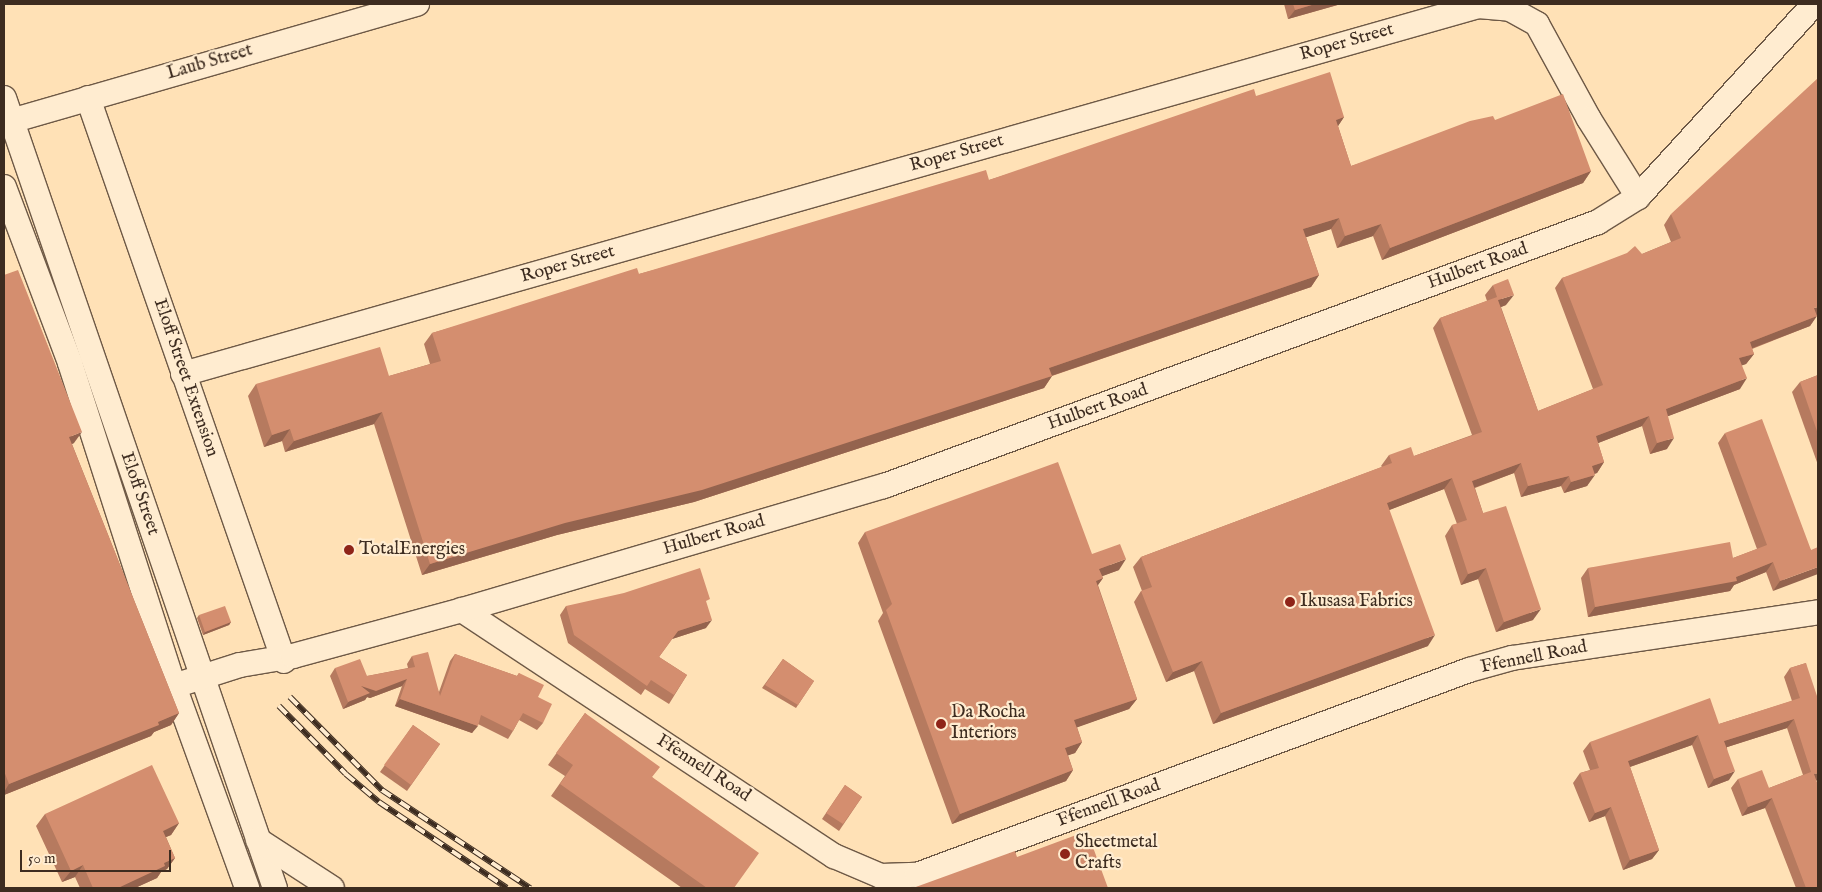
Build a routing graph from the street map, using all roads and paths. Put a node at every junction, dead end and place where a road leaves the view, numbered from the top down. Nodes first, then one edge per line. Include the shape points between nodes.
1 (418, 4) edge
2 (1814, 4) edge
3 (4, 98) edge
4 (88, 98) junction
5 (8, 122) edge
6 (4, 187) edge
7 (1638, 198) junction
8 (183, 374) junction
9 (113, 419) junction
10 (90, 426) junction
11 (462, 610) junction
12 (1818, 612) edge
13 (287, 658) junction
14 (204, 683) junction
15 (176, 693) junction
16 (258, 840) junction
17 (247, 888) edge
18 (275, 888) edge
19 (332, 888) edge

1 - 4 street, Laub Street
2 - 7 street, Hulbert Road
3 - 5 street, Eloff Street
4 - 5 street, Laub Street
4 - 8 street, Eloff Street Extension
5 - 9 street, Eloff Street
6 - 10 street, Eloff Street via 70,363
7 - 8 street, Roper Street via 1589,119 1537,24 1510,9 1478,6
7 - 11 street, Hulbert Road via 1598,222 884,486
8 - 13 street, Eloff Street Extension
9 - 10 street
9 - 14 street, Eloff Street
10 - 15 street, Eloff Street
11 - 12 street, Ffennell Road via 834,856 881,876 917,875 1459,674 1512,658
11 - 13 street, Hulbert Road
13 - 14 street, Hulbert Road via 240,665
14 - 15 street, Hulbert Road
14 - 16 street, Eloff Street
15 - 17 street, Eloff Street
16 - 18 street, Eloff Street
16 - 19 street

